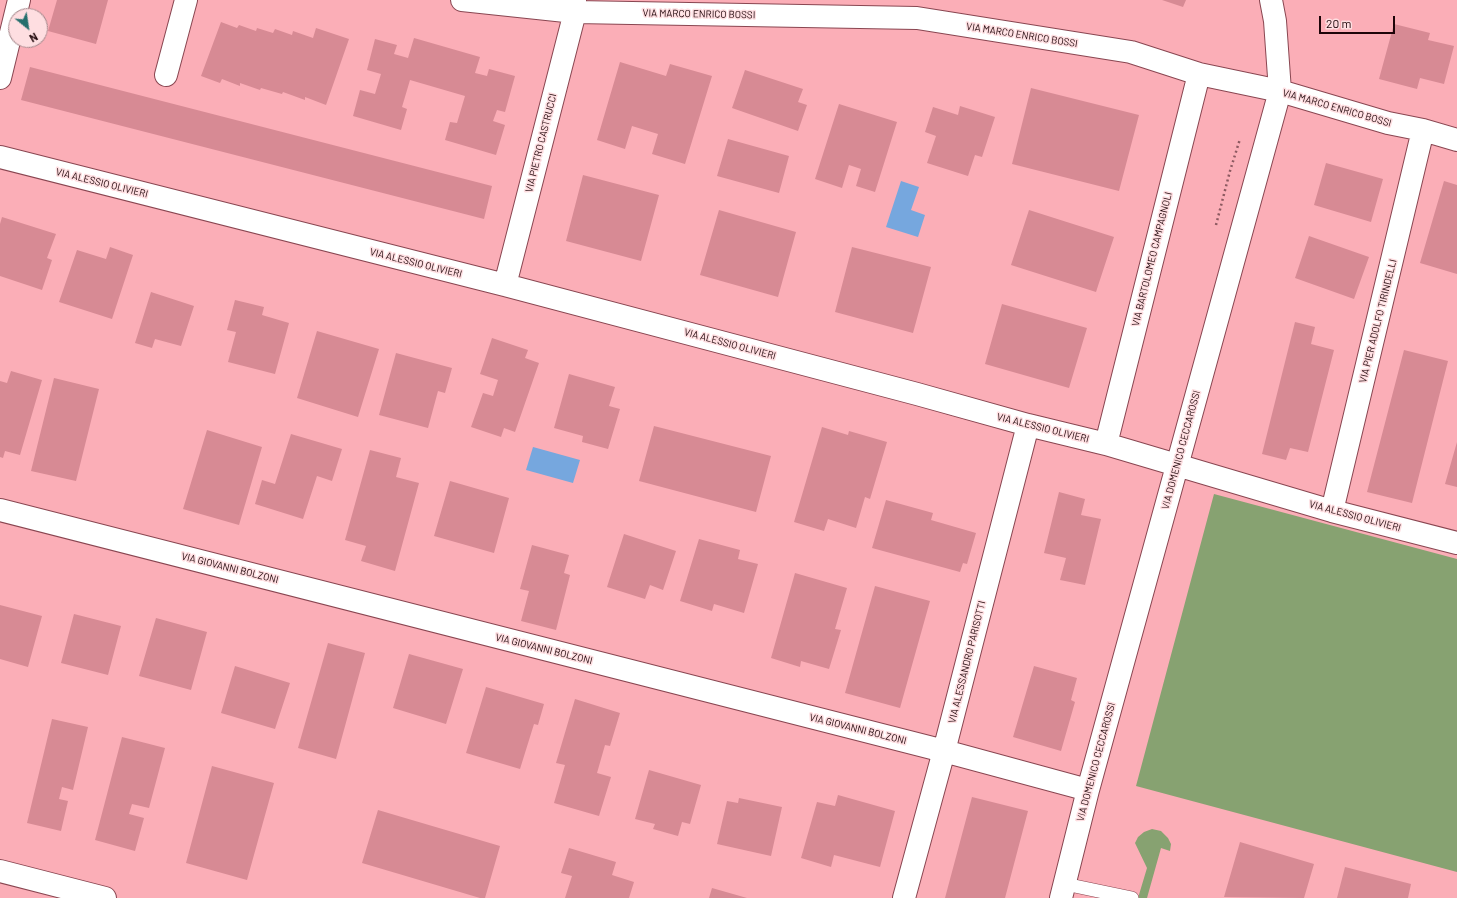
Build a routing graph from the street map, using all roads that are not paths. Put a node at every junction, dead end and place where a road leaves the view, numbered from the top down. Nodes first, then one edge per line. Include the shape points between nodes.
1 (19, 0) edge
2 (186, 0) edge
3 (462, 0) edge
4 (1271, 0) edge
5 (575, 6) edge
6 (1199, 74) junction
7 (166, 75) dead end
8 (0, 78) edge
9 (1280, 91) junction
10 (1423, 130) junction
11 (1457, 140) edge
12 (0, 157) edge
13 (505, 285) junction
14 (1028, 425) junction
15 (1106, 444) junction
16 (1176, 465) junction
17 (0, 510) edge
18 (1332, 511) junction
19 (1457, 543) edge
20 (944, 750) junction
21 (1088, 790) junction
22 (0, 871) edge
23 (1063, 891) edge
24 (105, 898) edge
25 (904, 898) edge
26 (1132, 898) edge

1 - 8 street
2 - 7 street
3 - 5 street, VIA MARCO ENRICO BOSSI
4 - 9 street, VIA DOMENICO CECCAROSSI
5 - 6 street, VIA MARCO ENRICO BOSSI via 918,18 1131,52
5 - 13 street, VIA PIETRO CASTRUCCI
6 - 9 street, VIA MARCO ENRICO BOSSI
6 - 15 street, VIA BARTOLOMEO CAMPAGNOLI
9 - 10 street, VIA MARCO ENRICO BOSSI via 1388,124
9 - 16 street, VIA DOMENICO CECCAROSSI
10 - 11 street, VIA MARCO ENRICO BOSSI
10 - 18 street, VIA PIER ADOLFO TIRINDELLI
12 - 13 street, VIA ALESSIO OLIVIERI
13 - 14 street, VIA ALESSIO OLIVIERI
14 - 15 street, VIA ALESSIO OLIVIERI
14 - 20 street, VIA ALESSANDRO PARISOTTI
15 - 16 street, VIA ALESSIO OLIVIERI
16 - 18 street, VIA ALESSIO OLIVIERI
16 - 21 street, VIA DOMENICO CECCAROSSI
17 - 20 street, VIA GIOVANNI BOLZONI
18 - 19 street, VIA ALESSIO OLIVIERI
20 - 21 street, VIA GIOVANNI BOLZONI
20 - 25 street, VIA ALESSANDRO PARISOTTI
21 - 23 street, VIA DOMENICO CECCAROSSI
22 - 24 street
23 - 26 lane

